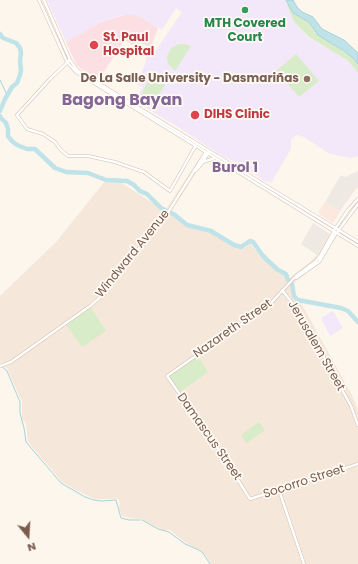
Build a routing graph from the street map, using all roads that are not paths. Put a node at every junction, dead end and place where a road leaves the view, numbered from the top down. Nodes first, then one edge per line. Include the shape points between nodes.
1 (39, 0) edge
2 (44, 0) edge
3 (69, 61) junction
4 (197, 145) junction
5 (208, 152) junction
6 (215, 158) junction
7 (203, 162) junction
8 (195, 171) junction
9 (358, 199) edge
10 (358, 204) edge
11 (345, 220) junction
12 (336, 230) junction
13 (344, 233) junction
14 (358, 242) edge
15 (358, 246) edge
16 (282, 290) junction
17 (0, 366) edge
18 (167, 376) joint
19 (358, 426) edge
20 (358, 464) edge
21 (279, 490) junction
22 (250, 499) joint
23 (304, 564) edge

1 - 3 main road
2 - 3 main road
3 - 4 main road via 80,72
3 - 4 main road via 17,115 27,129 52,140 68,156 88,156 135,168 170,191
4 - 5 main road
5 - 6 main road
5 - 7 main road, Windward Avenue
5 - 8 main road, Windward Avenue
5 - 12 main road
6 - 7 main road
6 - 12 main road
7 - 8 main road, Windward Avenue
8 - 17 main road, Windward Avenue via 167,214 104,294 10,363
9 - 12 main road
10 - 11 main road
11 - 12 main road
11 - 13 main road
12 - 13 main road
12 - 15 main road
12 - 16 main road, Nazareth Street via 319,262
13 - 14 main road
16 - 18 main road, Nazareth Street via 270,304
16 - 19 main road, Jerusalem Street via 297,309 350,406
18 - 22 main road, Damascus Street
20 - 21 main road, Socorro Street
21 - 22 main road, Socorro Street
21 - 23 main road

